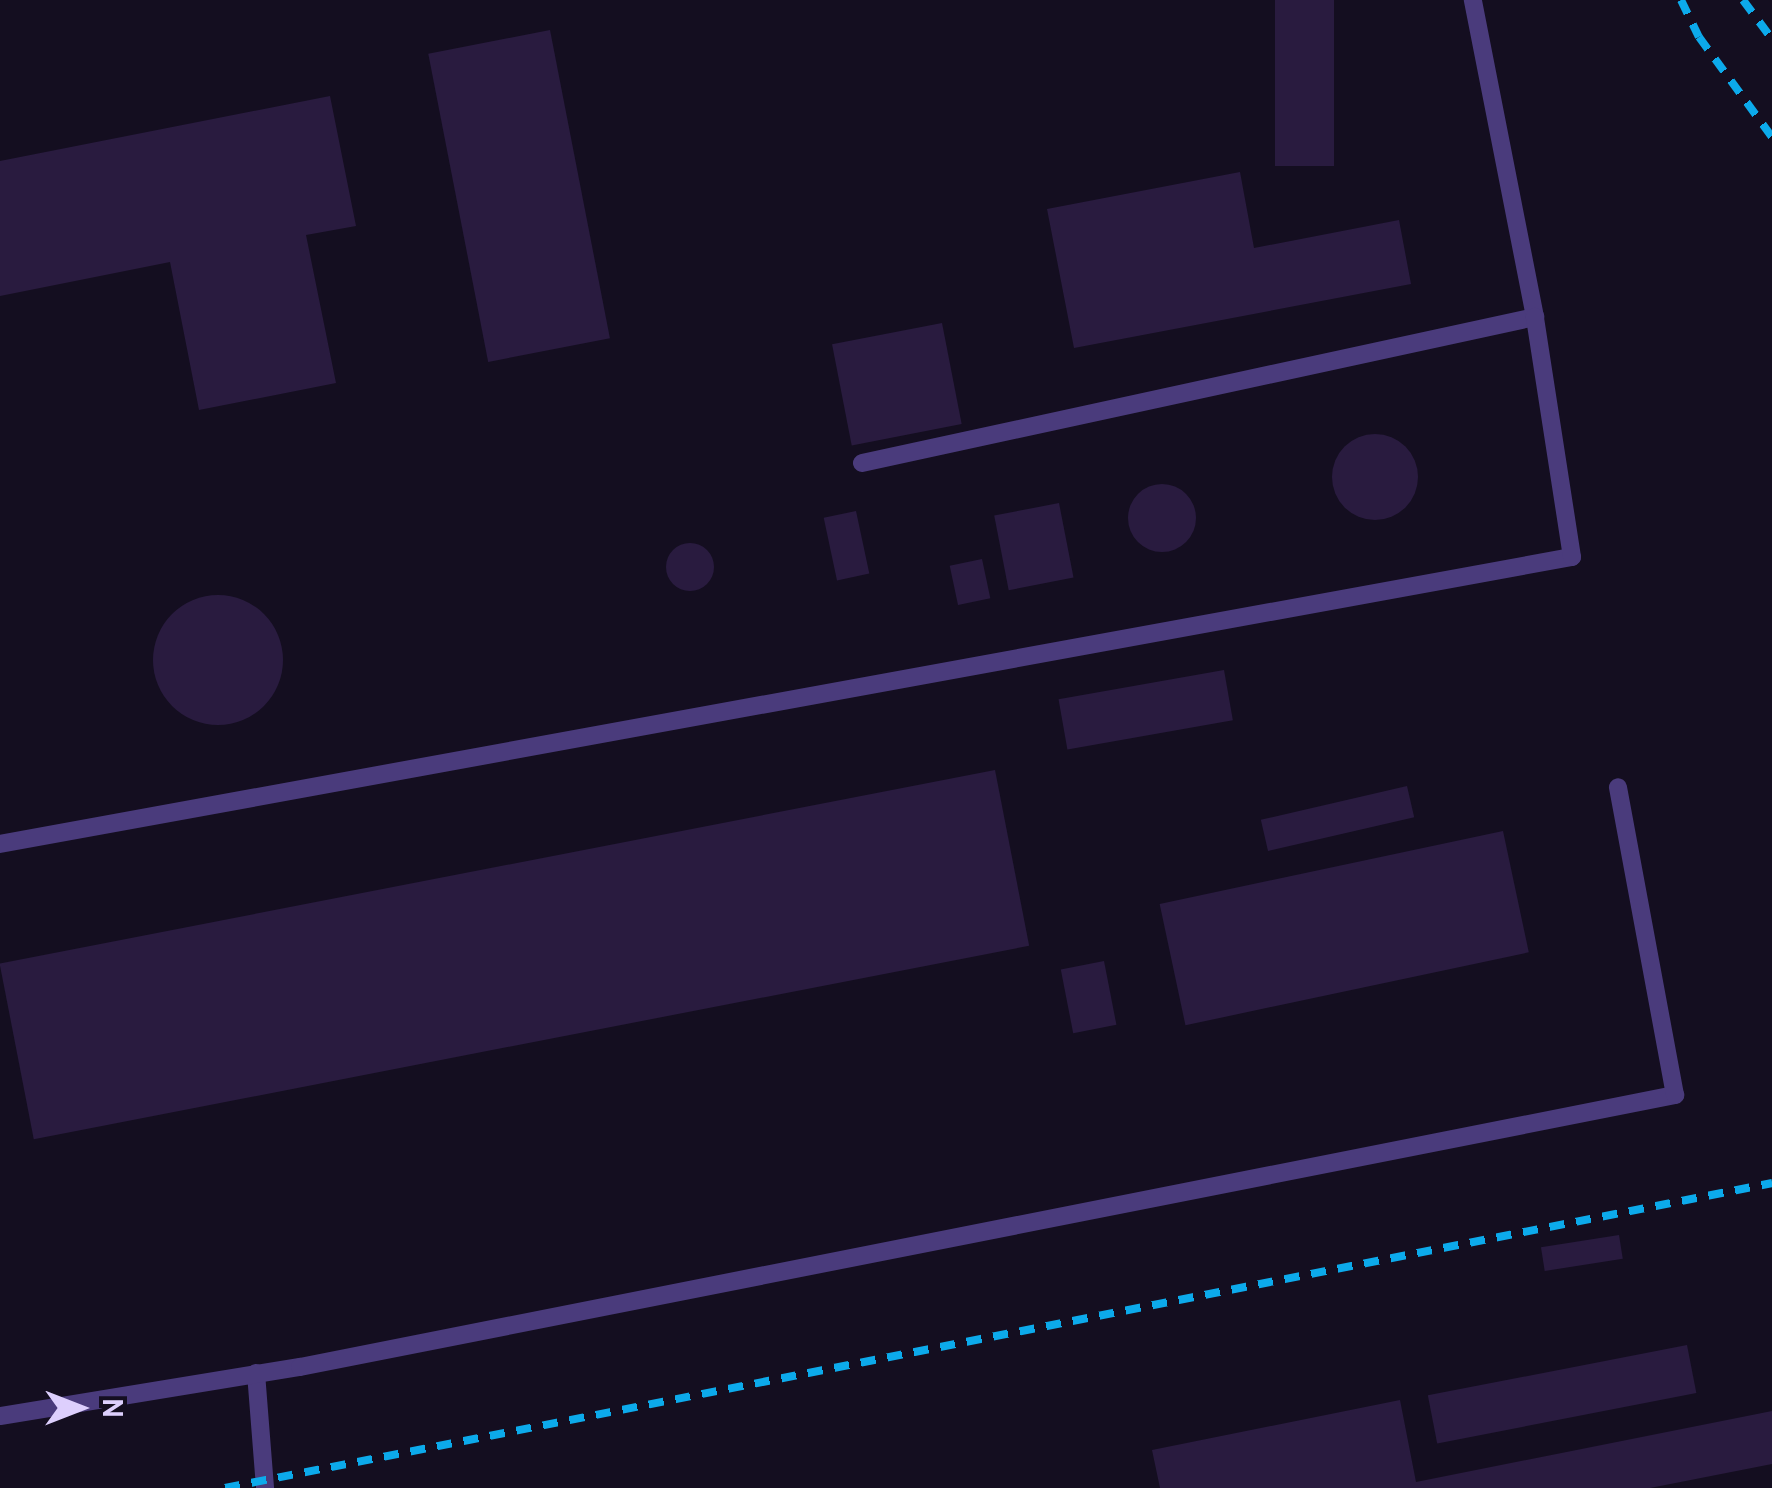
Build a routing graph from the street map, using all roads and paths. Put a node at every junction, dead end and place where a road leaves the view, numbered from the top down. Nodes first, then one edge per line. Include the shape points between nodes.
1 (1473, 0) edge
2 (1535, 317) junction
3 (862, 462) dead end
4 (1618, 787) dead end
5 (0, 844) edge
6 (256, 1374) junction
7 (0, 1416) edge
8 (266, 1488) edge

1 - 2 lane
2 - 3 lane
2 - 5 lane via 1572,558
4 - 6 lane via 1674,1095
6 - 7 lane
6 - 8 lane

